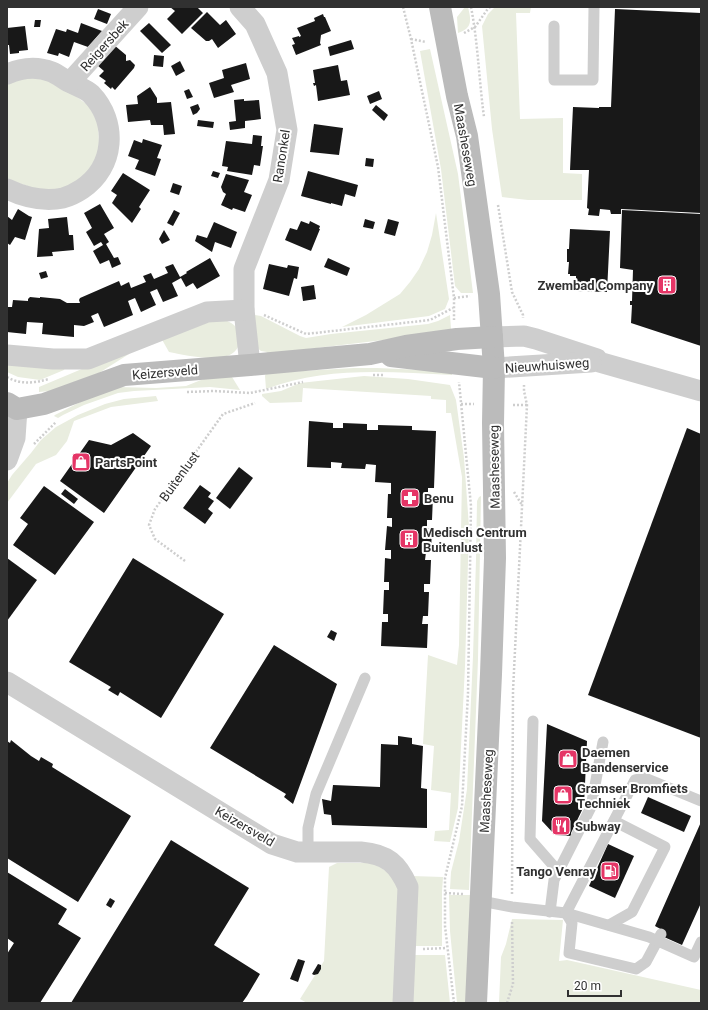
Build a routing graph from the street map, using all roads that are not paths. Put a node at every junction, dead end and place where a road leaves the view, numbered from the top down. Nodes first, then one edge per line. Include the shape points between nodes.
1 (138, 7) edge
2 (240, 7) edge
3 (440, 7) edge
4 (594, 7) edge
5 (554, 26) dead end
6 (7, 74) edge
7 (70, 82) junction
8 (7, 189) edge
9 (244, 310) junction
10 (492, 336) junction
11 (370, 354) junction
12 (7, 356) edge
13 (600, 362) junction
14 (250, 365) junction
15 (494, 368) junction
16 (701, 391) edge
17 (12, 406) edge
18 (7, 460) edge
19 (365, 678) dead end
20 (7, 682) edge
21 (533, 721) dead end
22 (603, 742) dead end
23 (701, 801) edge
24 (614, 821) junction
25 (308, 852) junction
26 (558, 871) junction
27 (481, 901) junction
28 (550, 912) junction
29 (566, 913) junction
30 (609, 925) junction
31 (660, 937) junction
32 (701, 942) edge
33 (698, 959) edge
34 (403, 1003) edge
35 (476, 1003) edge

1 - 7 street, Reigersbek
2 - 9 street, Ranonkel via 255,24 277,73 287,130 279,180 244,269
3 - 10 main road, Maasheseweg via 467,136 489,294
4 - 5 lane via 593,80 554,80
6 - 7 street, Reigersbek via 16,70 36,68 51,72
7 - 8 street, Reigersbek via 90,93 102,108 110,138 104,164 88,184 63,198 48,200
9 - 12 street via 207,312 88,360
9 - 14 street, Ranonkel
10 - 11 main road, Keizersveld via 406,346
10 - 13 street, Nieuwhuisweg via 524,336
10 - 15 main road, Maasheseweg
11 - 14 main road, Keizersveld
11 - 15 main road, Keizersveld
13 - 15 street, Nieuwhuisweg
13 - 16 street, Nieuwhuisweg
14 - 17 main road, Keizersveld via 124,375 44,404
15 - 27 main road, Maasheseweg via 495,558
17 - 18 street, Keizersveld via 14,438
19 - 25 lane via 316,794 308,828
20 - 25 street, Keizersveld via 272,844 297,852
21 - 26 lane via 530,839
22 - 26 lane via 591,807
23 - 24 lane via 645,778 636,780
24 - 29 lane
24 - 30 lane via 665,847 632,912
25 - 34 street, Keizersveld via 371,852 388,859 403,875 408,887
26 - 28 lane via 554,880
27 - 28 lane
27 - 35 main road, Maasheseweg
28 - 29 lane
29 - 30 lane
29 - 31 lane via 572,923 569,953 636,969 646,962
30 - 31 lane via 649,937
31 - 33 lane
32 - 33 lane

